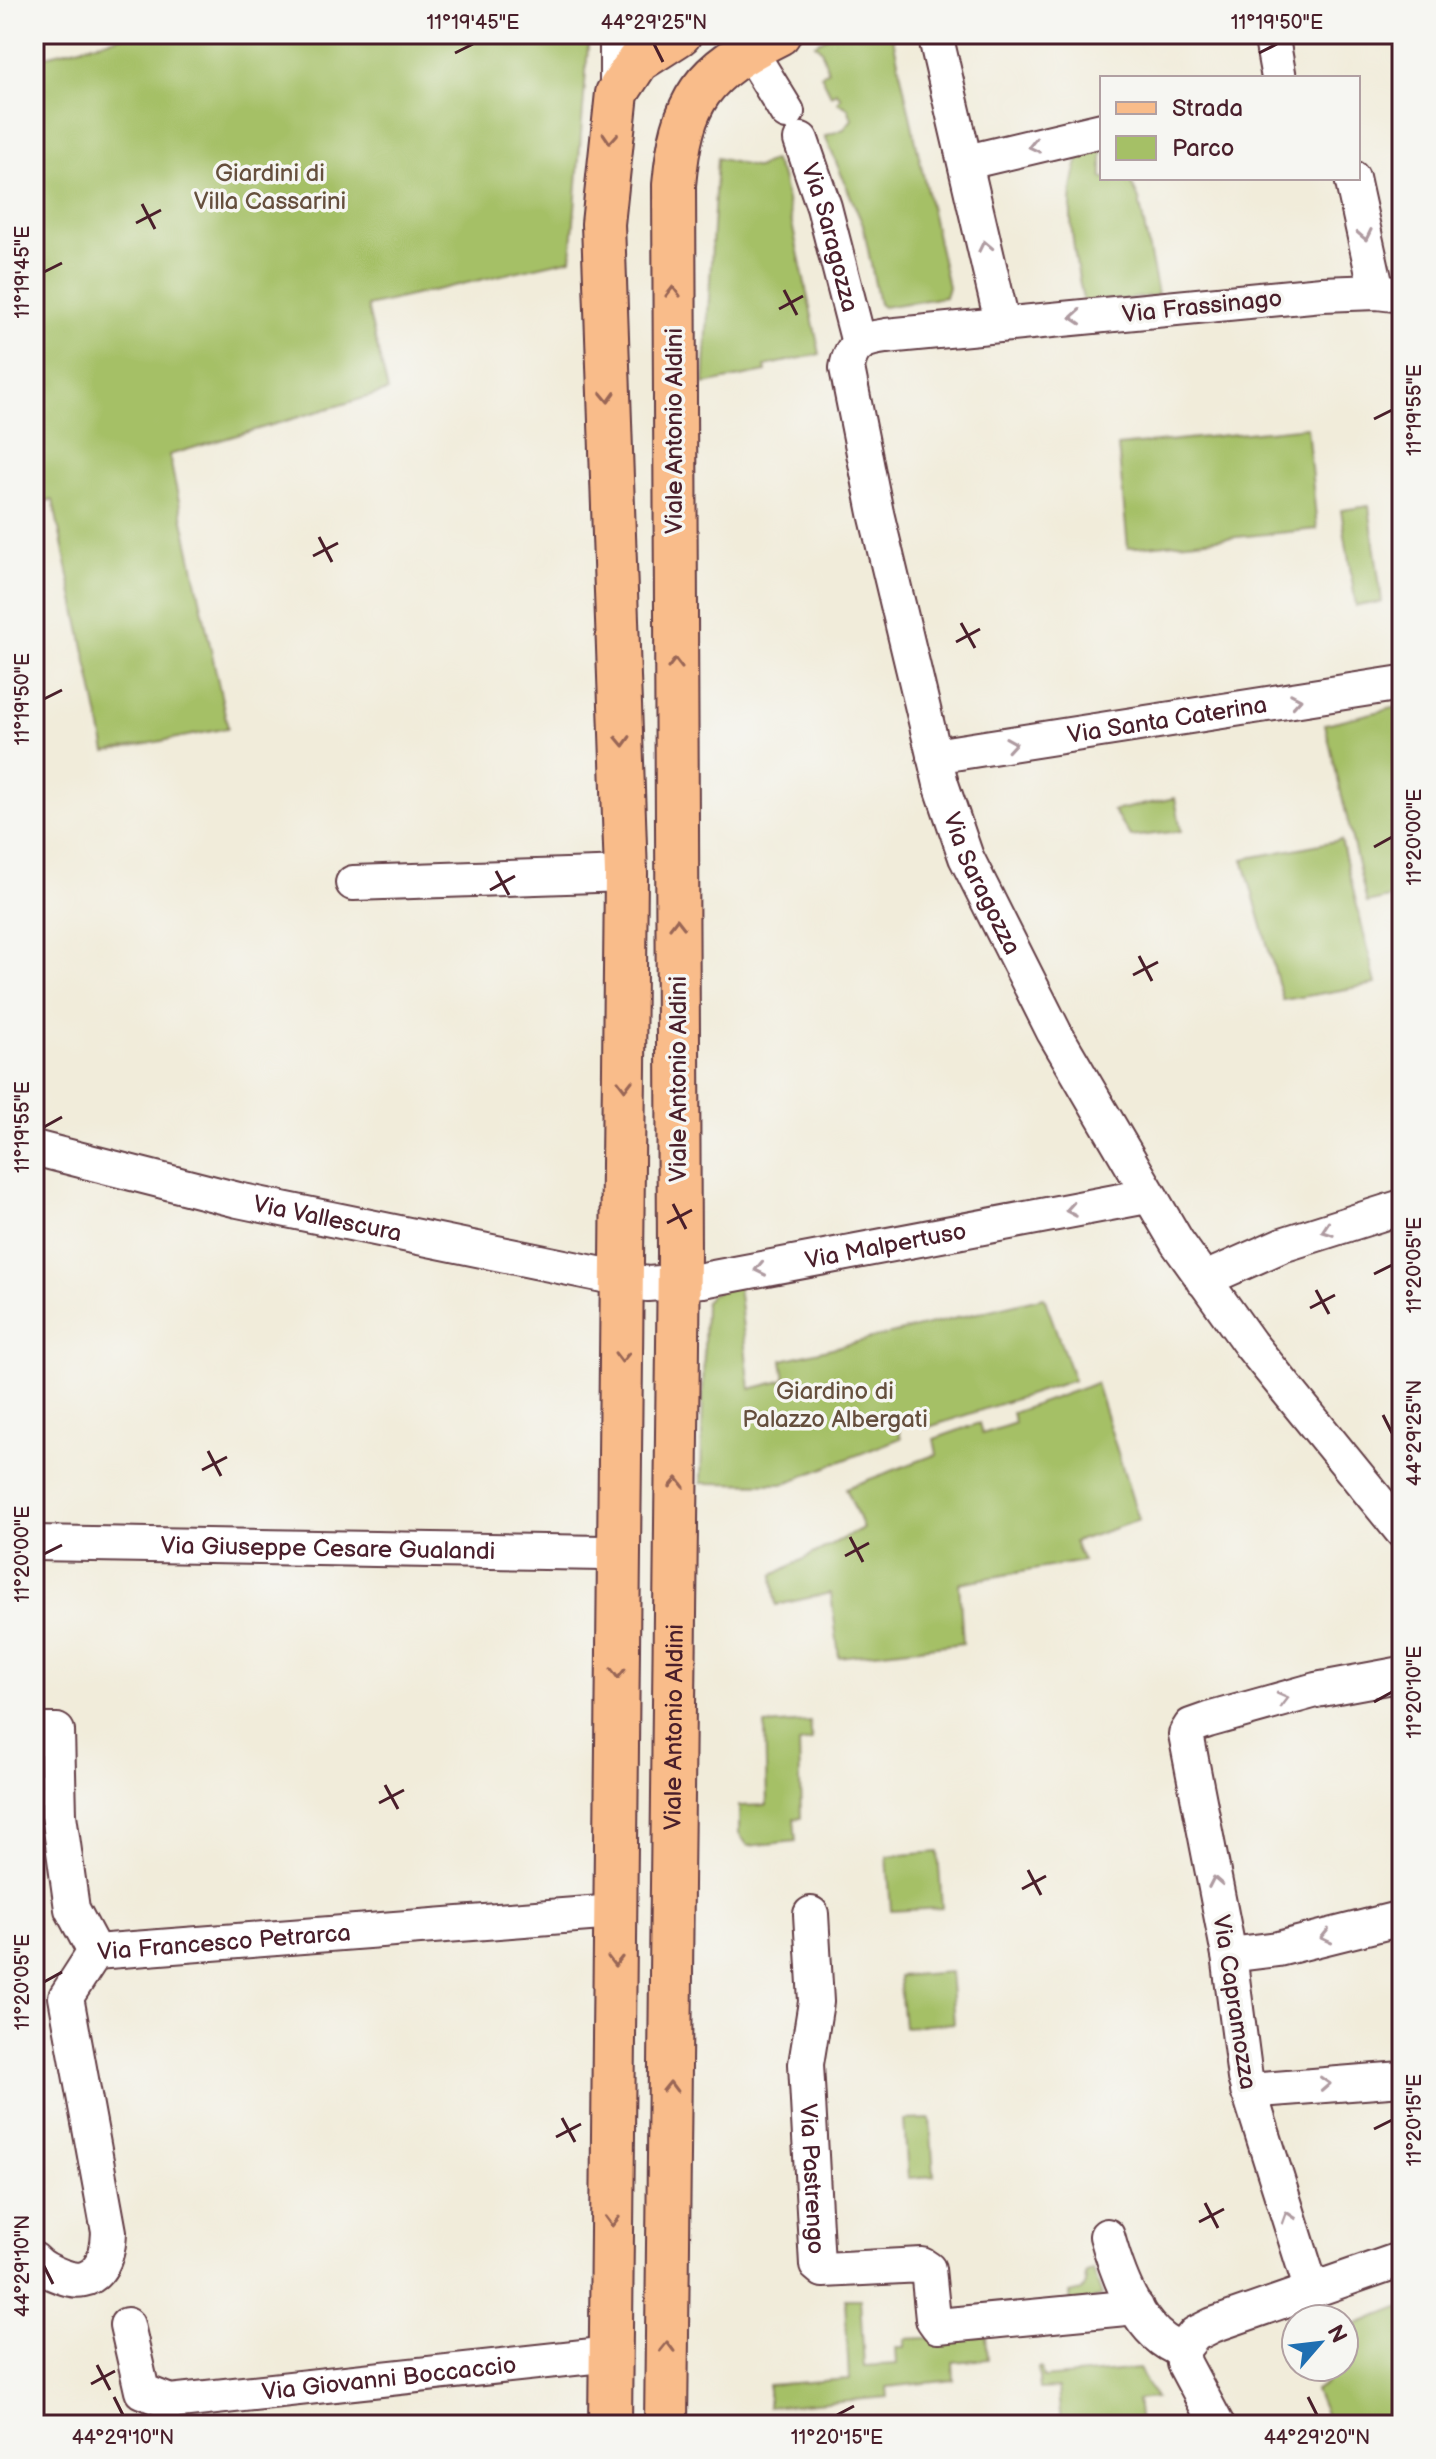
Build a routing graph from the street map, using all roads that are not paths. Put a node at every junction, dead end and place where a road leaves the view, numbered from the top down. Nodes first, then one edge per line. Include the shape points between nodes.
1 (617, 34) edge
2 (680, 34) edge
3 (935, 34) edge
4 (1271, 34) edge
5 (755, 39) edge
6 (1279, 76) edge
7 (617, 93) junction
8 (1100, 130) edge
9 (967, 162) junction
10 (1353, 180) edge
11 (1390, 293) edge
12 (1002, 322) junction
13 (859, 343) junction
14 (1402, 683) edge
15 (934, 756) junction
16 (626, 874) junction
17 (353, 883) dead end
18 (34, 1147) edge
19 (1147, 1196) junction
20 (1402, 1207) edge
21 (623, 1279) junction
22 (1203, 1280) junction
23 (678, 1282) junction
24 (1397, 1517) edge
25 (34, 1543) edge
26 (619, 1560) junction
27 (676, 1561) junction
28 (619, 1604) junction
29 (675, 1606) junction
30 (1402, 1674) edge
31 (34, 1731) edge
32 (615, 1912) junction
33 (811, 1914) dead end
34 (1402, 1918) edge
35 (95, 1952) junction
36 (1229, 1955) junction
37 (1402, 2079) edge
38 (1248, 2091) junction
39 (1107, 2236) dead end
40 (1402, 2259) edge
41 (34, 2260) edge
42 (1312, 2291) junction
43 (1136, 2307) junction
44 (127, 2325) dead end
45 (1182, 2350) junction
46 (611, 2354) junction
47 (610, 2425) edge
48 (666, 2425) edge
49 (1217, 2425) edge

1 - 7 street
2 - 7 main road via 638,61
3 - 9 street
4 - 6 street
5 - 13 street, Via Saragozza via 824,207
23 -> 5 main road, Viale Antonio Aldini via 674,185 685,123 699,91
7 -> 16 main road via 603,224 603,277
8 -> 9 street
12 -> 9 street
10 -> 11 street
11 -> 12 street, Via Frassinago
12 - 13 street, Via Frassinago
13 - 15 street, Via Saragozza via 850,354 849,381
15 -> 14 street, Via Santa Caterina
15 - 19 street, Via Saragozza via 966,857 1047,1019
16 - 17 street
16 -> 21 main road
18 - 21 street, Via Vallescura via 238,1200
19 - 22 street, Via Saragozza
19 -> 23 street, Via Malpertuso
20 -> 22 street via 1282,1245
21 - 23 street, Via Malpertuso
21 -> 26 main road
22 - 24 street, Via Saragozza
27 -> 23 main road, Viale Antonio Aldini
25 - 26 street, Via Giuseppe Cesare Gualandi via 605,1553
26 - 27 main road
26 - 28 main road
27 - 29 main road, Viale Antonio Aldini
28 - 29 main road
28 -> 32 main road
48 -> 29 main road, Viale Antonio Aldini
36 -> 30 street, Via Capramozza via 1186,1734 1191,1726 1208,1720 1316,1690
31 - 35 street via 57,1731 59,1815 72,1909
32 - 35 street, Via Francesco Petrarca
32 -> 46 main road
33 - 43 street, Via Pastrengo via 816,2002 806,2064 817,2265 823,2270 922,2265 928,2269 938,2326
34 -> 36 street via 1278,1949
35 - 41 street, Via Francesco Petrarca via 66,1997 109,2232 108,2256 88,2279 70,2280
36 - 38 street, Via Capramozza
38 -> 37 street
42 -> 38 street, Via Capramozza
39 - 43 street
40 - 42 street
42 - 45 street via 1204,2329
43 - 45 street via 1157,2337
44 - 46 street, Via Giovanni Boccaccio via 142,2391 170,2402
45 - 49 street
46 - 47 main road

